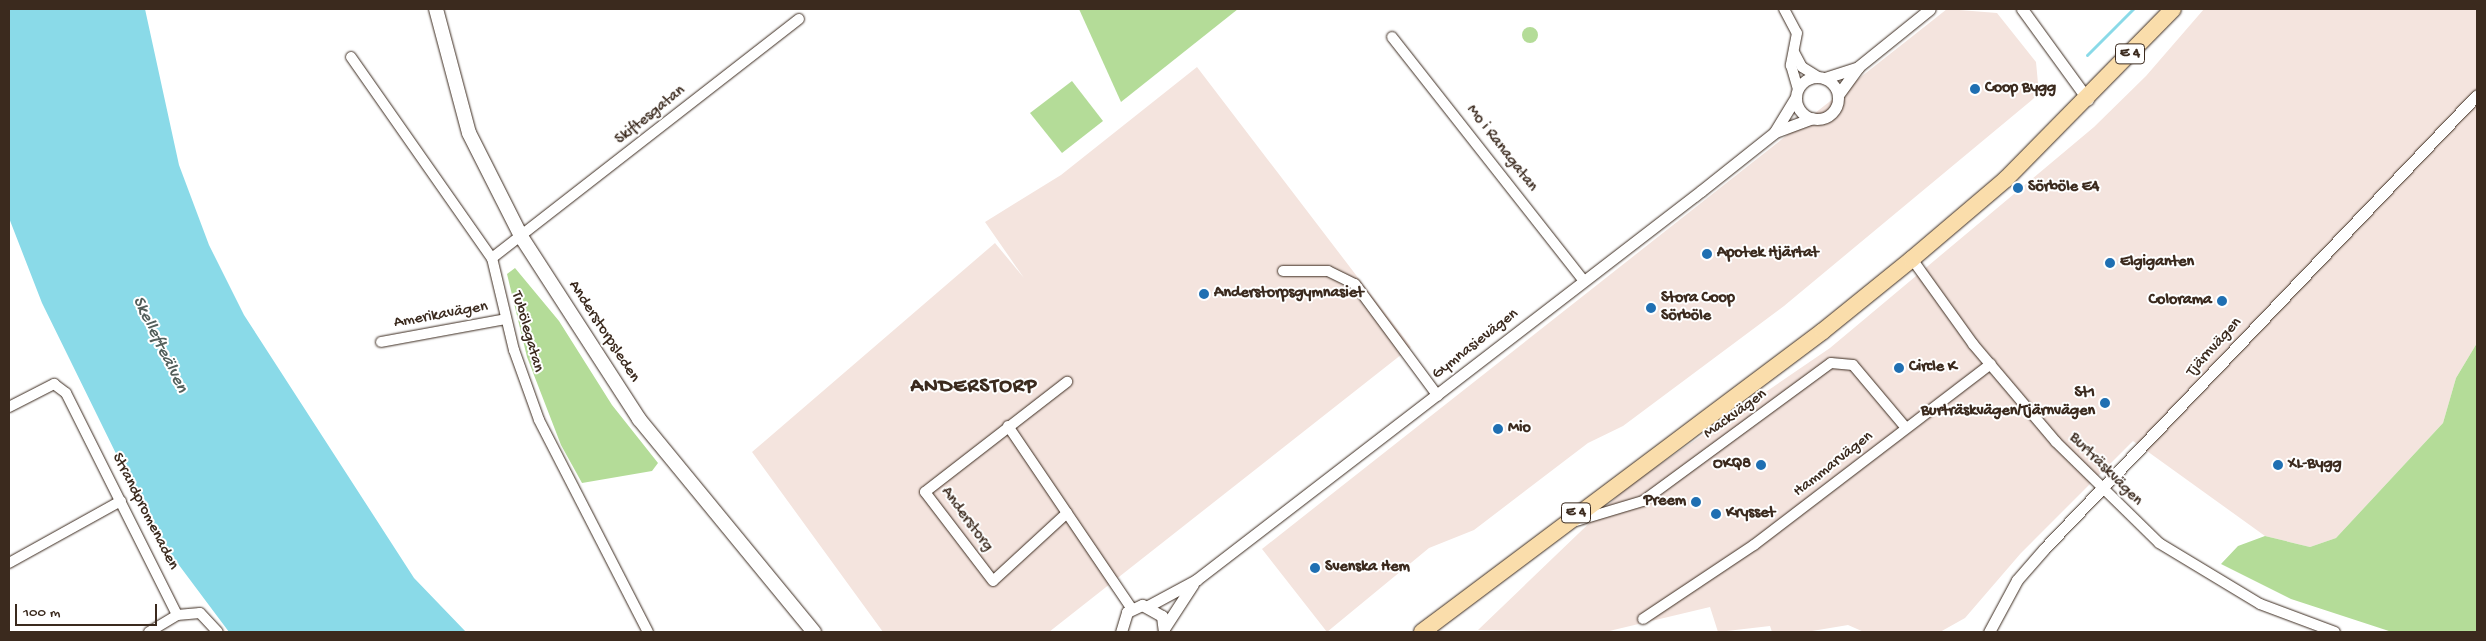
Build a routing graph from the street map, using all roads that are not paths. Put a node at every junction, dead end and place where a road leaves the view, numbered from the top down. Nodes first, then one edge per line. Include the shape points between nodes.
1 (436, 9) edge
2 (1784, 9) edge
3 (1930, 9) edge
4 (2022, 9) edge
5 (2173, 9) edge
6 (799, 19) dead end
7 (1392, 37) dead end
8 (1794, 52) junction
9 (351, 57) dead end
10 (1858, 67) junction
11 (1821, 78) junction
12 (1797, 93) junction
13 (1838, 95) junction
14 (2477, 95) edge
15 (2088, 100) junction
16 (1813, 118) junction
17 (1774, 133) junction
18 (522, 238) junction
19 (492, 258) junction
20 (1912, 259) junction
21 (1283, 271) dead end
22 (1584, 281) junction
23 (506, 319) junction
24 (381, 342) dead end
25 (1991, 364) junction
26 (1067, 382) dead end
27 (1438, 396) junction
28 (9, 407) edge
29 (1008, 426) junction
30 (1906, 428) junction
31 (2100, 491) junction
32 (121, 501) junction
33 (1067, 514) junction
34 (1560, 525) junction
35 (9, 563) edge
36 (1196, 580) junction
37 (1148, 606) junction
38 (1131, 608) junction
39 (177, 615) junction
40 (1643, 619) dead end
41 (1164, 630) edge
42 (1120, 631) edge
43 (149, 632) edge
44 (218, 632) edge
45 (648, 632) edge
46 (814, 632) edge
47 (1422, 632) edge
48 (1989, 632) edge
49 (2334, 632) edge

1 - 18 main road, Anderstorpsleden via 469,133
2 - 8 street via 1795,26
3 - 10 street
4 - 15 street
5 - 15 highway, E 4
6 - 18 street, Skiftesgatan
7 - 22 street, Mo i Ranagatan
8 - 11 street via 1802,67
8 - 12 street via 1790,65
9 - 19 street, Tubölegatan
10 - 11 street
10 - 13 street
11 - 12 street via 1805,81
11 - 13 street
12 - 16 street via 1800,110
12 - 17 street, Gymnasievägen
13 - 16 street via 1833,111
14 - 31 street, Tjärnvägen
15 - 20 highway, E 4
16 - 17 street, Gymnasievägen
17 - 22 street, Gymnasievägen
18 - 19 street, Skiftesgatan
18 - 46 main road, Anderstorpsleden via 639,419
19 - 23 street, Tubölegatan
20 - 25 street, Burträskvägen
20 - 34 highway, E 4 via 1778,366
21 - 27 street via 1328,270 1355,284
22 - 27 street, Gymnasievägen
23 - 24 street, Amerikavägen
23 - 45 street, Tubölegatan via 539,420
25 - 30 street, Hammarvägen
25 - 31 street, Burträskvägen
26 - 29 street, Anderstorg
27 - 36 street, Gymnasievägen
28 - 32 street, Strandpromenaden via 54,384 66,393
29 - 33 street
29 - 33 street, Anderstorg via 925,492 993,581
30 - 34 street, Mackvägen via 1853,365 1832,363 1643,501
30 - 40 street, Hammarvägen via 1754,545
31 - 48 street, Tjärnvägen via 2017,580
31 - 49 street, Burträskvägen via 2158,543 2210,577 2260,604
32 - 35 street
32 - 39 street, Strandpromenaden
33 - 38 street
34 - 47 highway, E 4
36 - 37 street, Gymnasievägen
36 - 41 street, Gymnasievägen
37 - 38 street
37 - 41 street via 1162,616
38 - 42 street
39 - 43 street
39 - 44 street via 200,613

